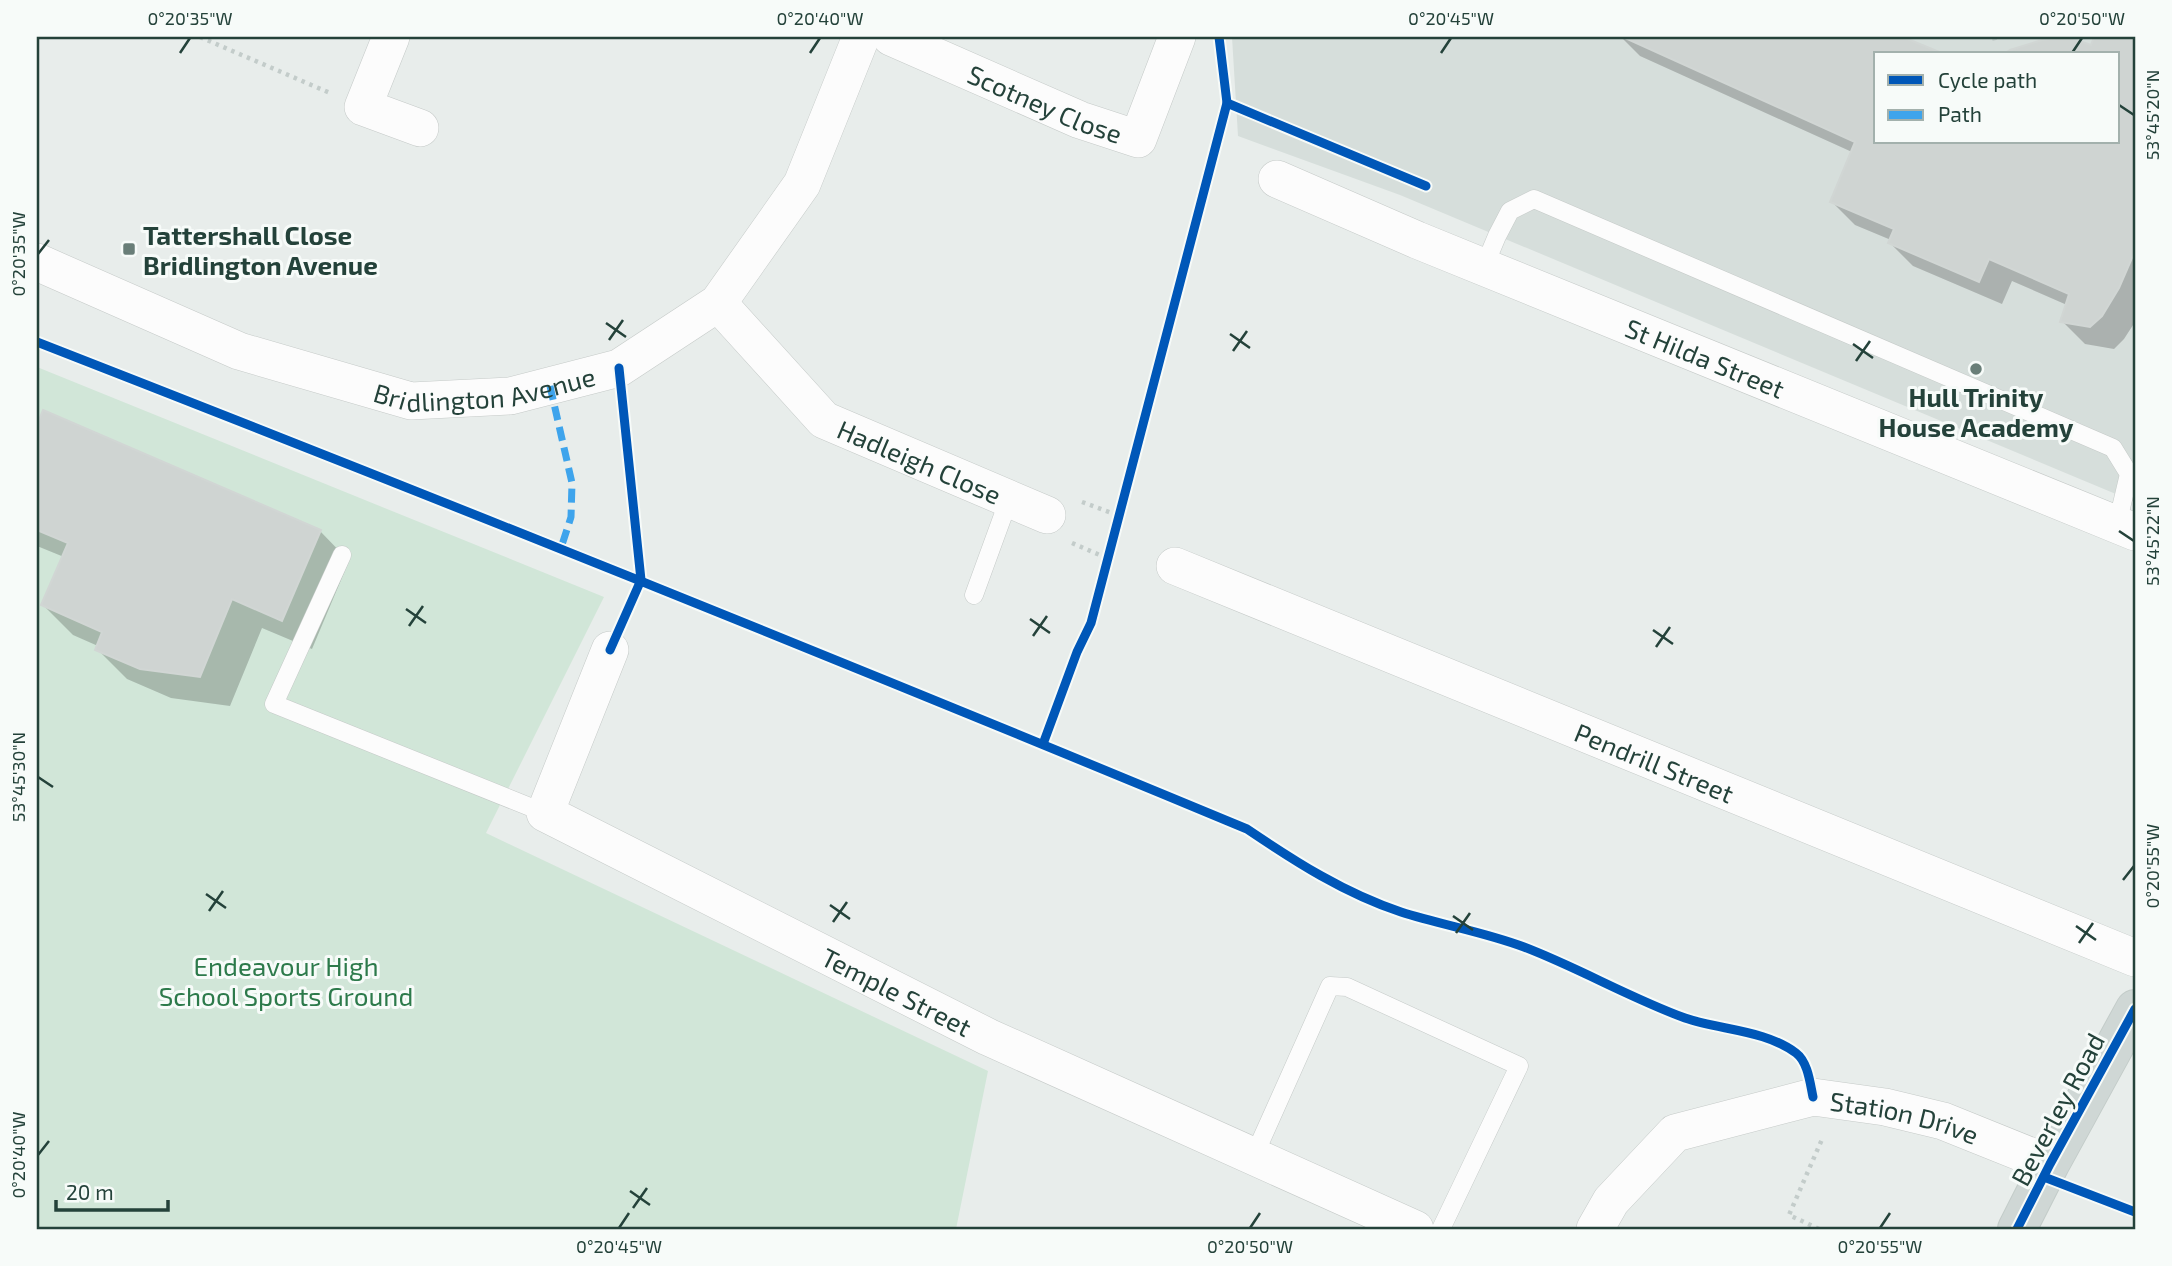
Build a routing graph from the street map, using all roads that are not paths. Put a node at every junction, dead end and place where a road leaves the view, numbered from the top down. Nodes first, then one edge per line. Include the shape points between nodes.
1 (391, 37) edge
2 (861, 37) edge
3 (891, 37) edge
4 (1177, 37) edge
5 (420, 128) dead end
6 (1277, 179) dead end
7 (37, 262) edge
8 (1484, 267) junction
9 (718, 303) junction
10 (1009, 499) junction
11 (1046, 515) dead end
12 (2126, 528) edge
13 (342, 555) dead end
14 (1175, 566) dead end
15 (974, 595) dead end
16 (610, 650) dead end
17 (545, 813) junction
18 (2135, 958) edge
19 (2135, 1009) edge
20 (1254, 1156) junction
21 (2050, 1164) junction
22 (1415, 1229) edge
23 (1441, 1229) edge
24 (1595, 1229) edge
25 (2017, 1229) edge

1 - 5 street via 363,107
2 - 9 street, Bridlington Avenue via 802,184
3 - 4 street, Scotney Close via 1080,120 1138,139
6 - 8 street, St Hilda Street
7 - 9 street, Bridlington Avenue via 239,351 411,401 510,396 619,368
8 - 12 street, St Hilda Street
8 - 12 lane via 1510,211 1534,198 2113,448 2130,474
9 - 10 street, Hadleigh Close via 824,420
10 - 11 street, Hadleigh Close
10 - 15 lane
13 - 17 lane via 274,704
14 - 18 street, Pendrill Street
16 - 17 street
17 - 20 street, Temple Street via 988,1037
19 - 21 main road, Beverley Road
20 - 22 street, Temple Street
20 - 23 lane via 1330,986 1347,987 1520,1066
21 - 24 street, Station Drive via 1942,1121 1814,1097 1675,1133 1611,1201
21 - 25 main road, Beverley Road

